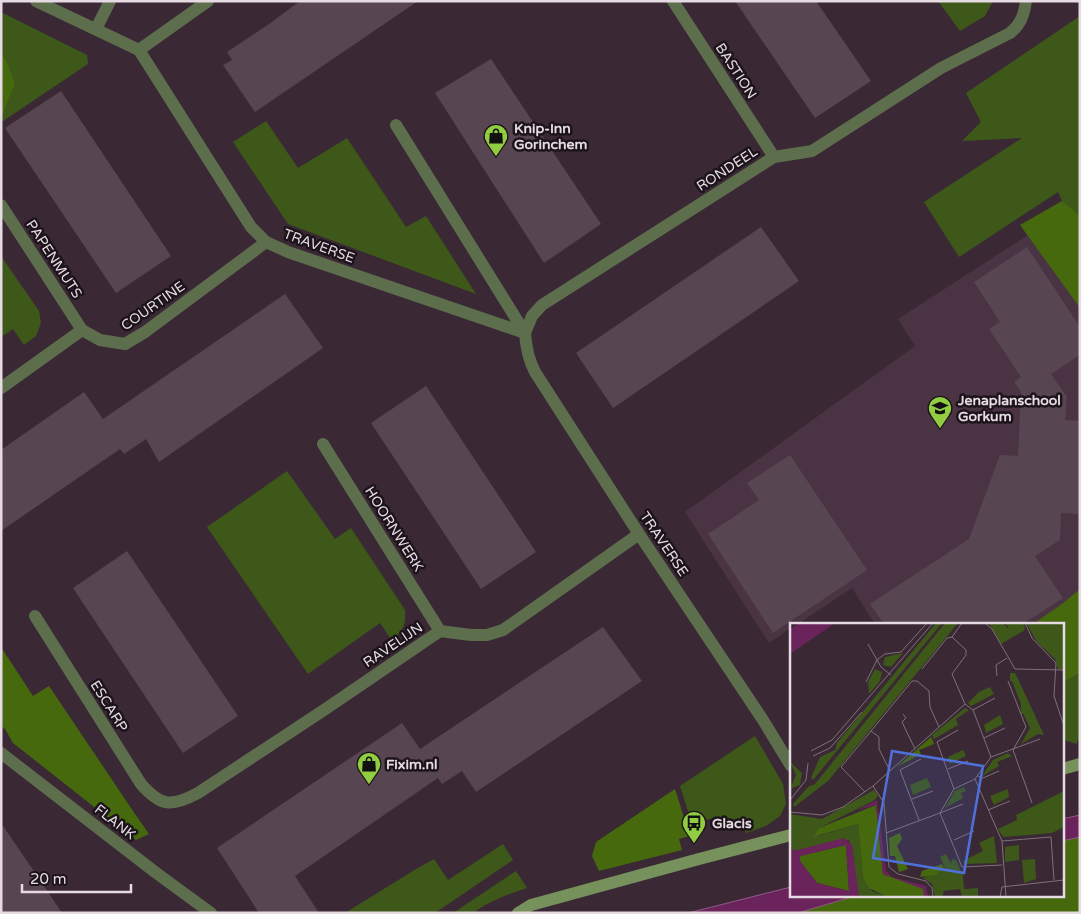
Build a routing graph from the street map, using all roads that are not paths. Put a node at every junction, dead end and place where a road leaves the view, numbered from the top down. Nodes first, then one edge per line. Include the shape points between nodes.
1 (36, 1) edge
2 (110, 1) edge
3 (208, 1) edge
4 (673, 1) edge
5 (1026, 1) edge
6 (96, 29) junction
7 (139, 50) junction
8 (396, 125) dead end
9 (774, 157) junction
10 (1, 205) edge
11 (266, 242) junction
12 (82, 330) junction
13 (525, 333) junction
14 (1, 388) edge
15 (323, 444) dead end
16 (639, 534) junction
17 (35, 616) dead end
18 (440, 631) junction
19 (1, 753) edge
20 (790, 764) edge
21 (1080, 764) edge
22 (1064, 768) edge
23 (167, 802) joint
24 (790, 835) edge
25 (201, 904) junction
26 (190, 913) edge
27 (212, 913) edge
28 (518, 913) edge

1 - 6 street
2 - 6 street
3 - 7 street
4 - 9 street, BASTION
5 - 9 street, RONDEEL via 1023,17 1010,33 942,68 812,151
6 - 7 street
7 - 11 street, TRAVERSE via 251,227
8 - 13 street, TRAVERSE
9 - 13 street, RONDEEL via 542,304 532,316
10 - 12 street, PAPENMUTS
11 - 12 street, COURTINE via 145,332 124,344 100,340
11 - 13 street, TRAVERSE
12 - 14 street
13 - 16 street, TRAVERSE via 530,363
15 - 18 street, HOORNWERK
16 - 18 street, RAVELIJN via 502,630 487,635
16 - 20 street, TRAVERSE
17 - 23 street, ESCARP via 141,784 150,795
18 - 23 street, RAVELIJN via 198,793 184,801
19 - 25 street, FLANK
21 - 22 street
24 - 28 street via 531,905
25 - 26 street
25 - 27 street, FLANK

